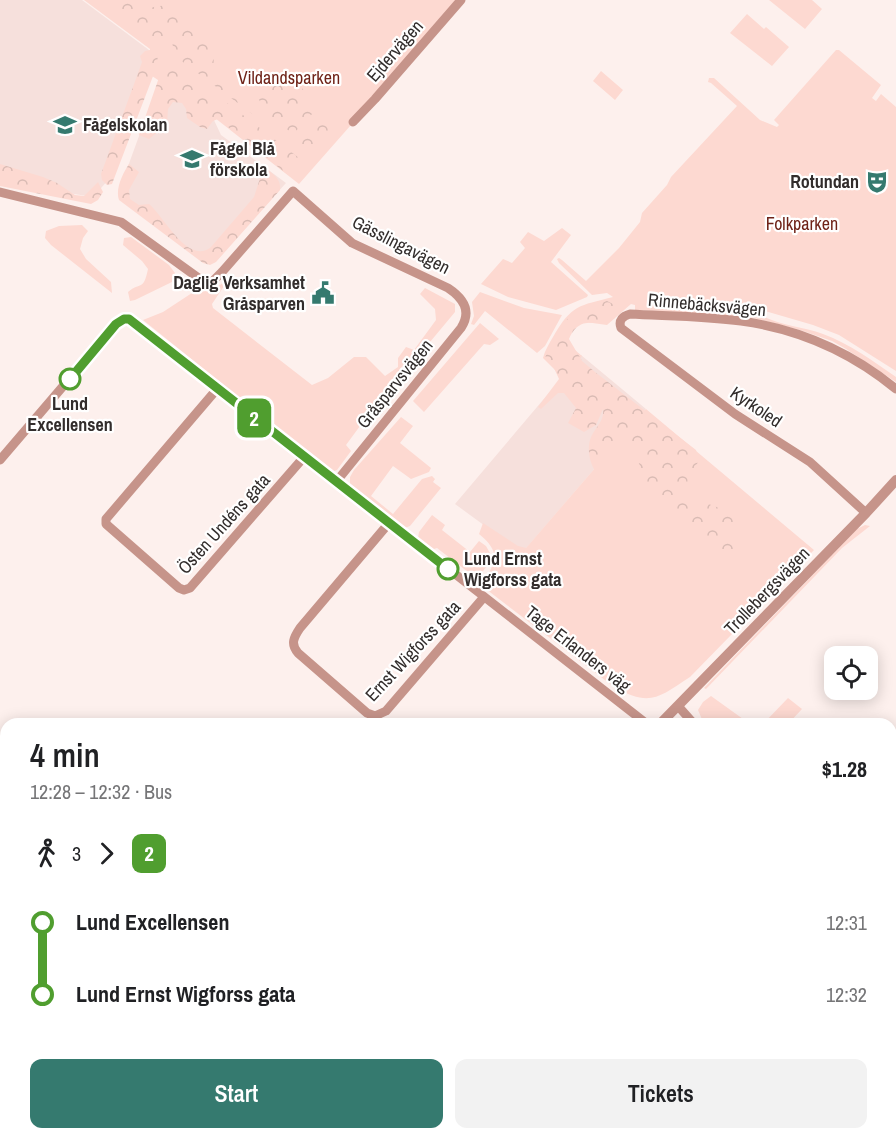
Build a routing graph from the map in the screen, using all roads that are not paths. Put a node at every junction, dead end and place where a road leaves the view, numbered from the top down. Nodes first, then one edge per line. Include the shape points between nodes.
1 (461, 0) edge
2 (353, 122) dead end
3 (0, 192) edge
4 (463, 302) joint
5 (625, 330) joint
6 (217, 389) junction
7 (896, 389) edge
8 (304, 458) junction
9 (0, 460) edge
10 (896, 480) edge
11 (336, 482) junction
12 (866, 513) junction
13 (389, 524) junction
14 (484, 597) junction
15 (678, 706) junction
16 (639, 718) edge
17 (669, 718) edge
18 (689, 718) edge

1 - 2 street, Ejdervägen
3 - 4 street, Gässlingavägen via 121,222 204,282 213,281 222,272 293,191 352,243 448,288
4 - 11 street, Gråsparvsvägen via 467,318 461,328
5 - 7 street, Rinnebäcksvägen via 620,324 630,314 754,323 843,352
5 - 12 street, Kyrkoled via 735,414 810,462
6 - 8 street, Tage Erlanders väg
6 - 8 street, Östen Undéns gata via 106,519 106,524 179,588 190,588
6 - 9 street, Tage Erlanders väg via 134,322 124,319 112,328
8 - 11 street, Tage Erlanders väg
10 - 12 street, Trollebergsvägen
11 - 13 street, Tage Erlanders väg
12 - 15 street, Trollebergsvägen
13 - 14 street, Tage Erlanders väg
13 - 14 street, Ernst Wigforss gata via 293,640 298,653 367,713 375,716 386,711
14 - 16 street, Tage Erlanders väg
15 - 17 street, Trollebergsvägen
15 - 18 street

